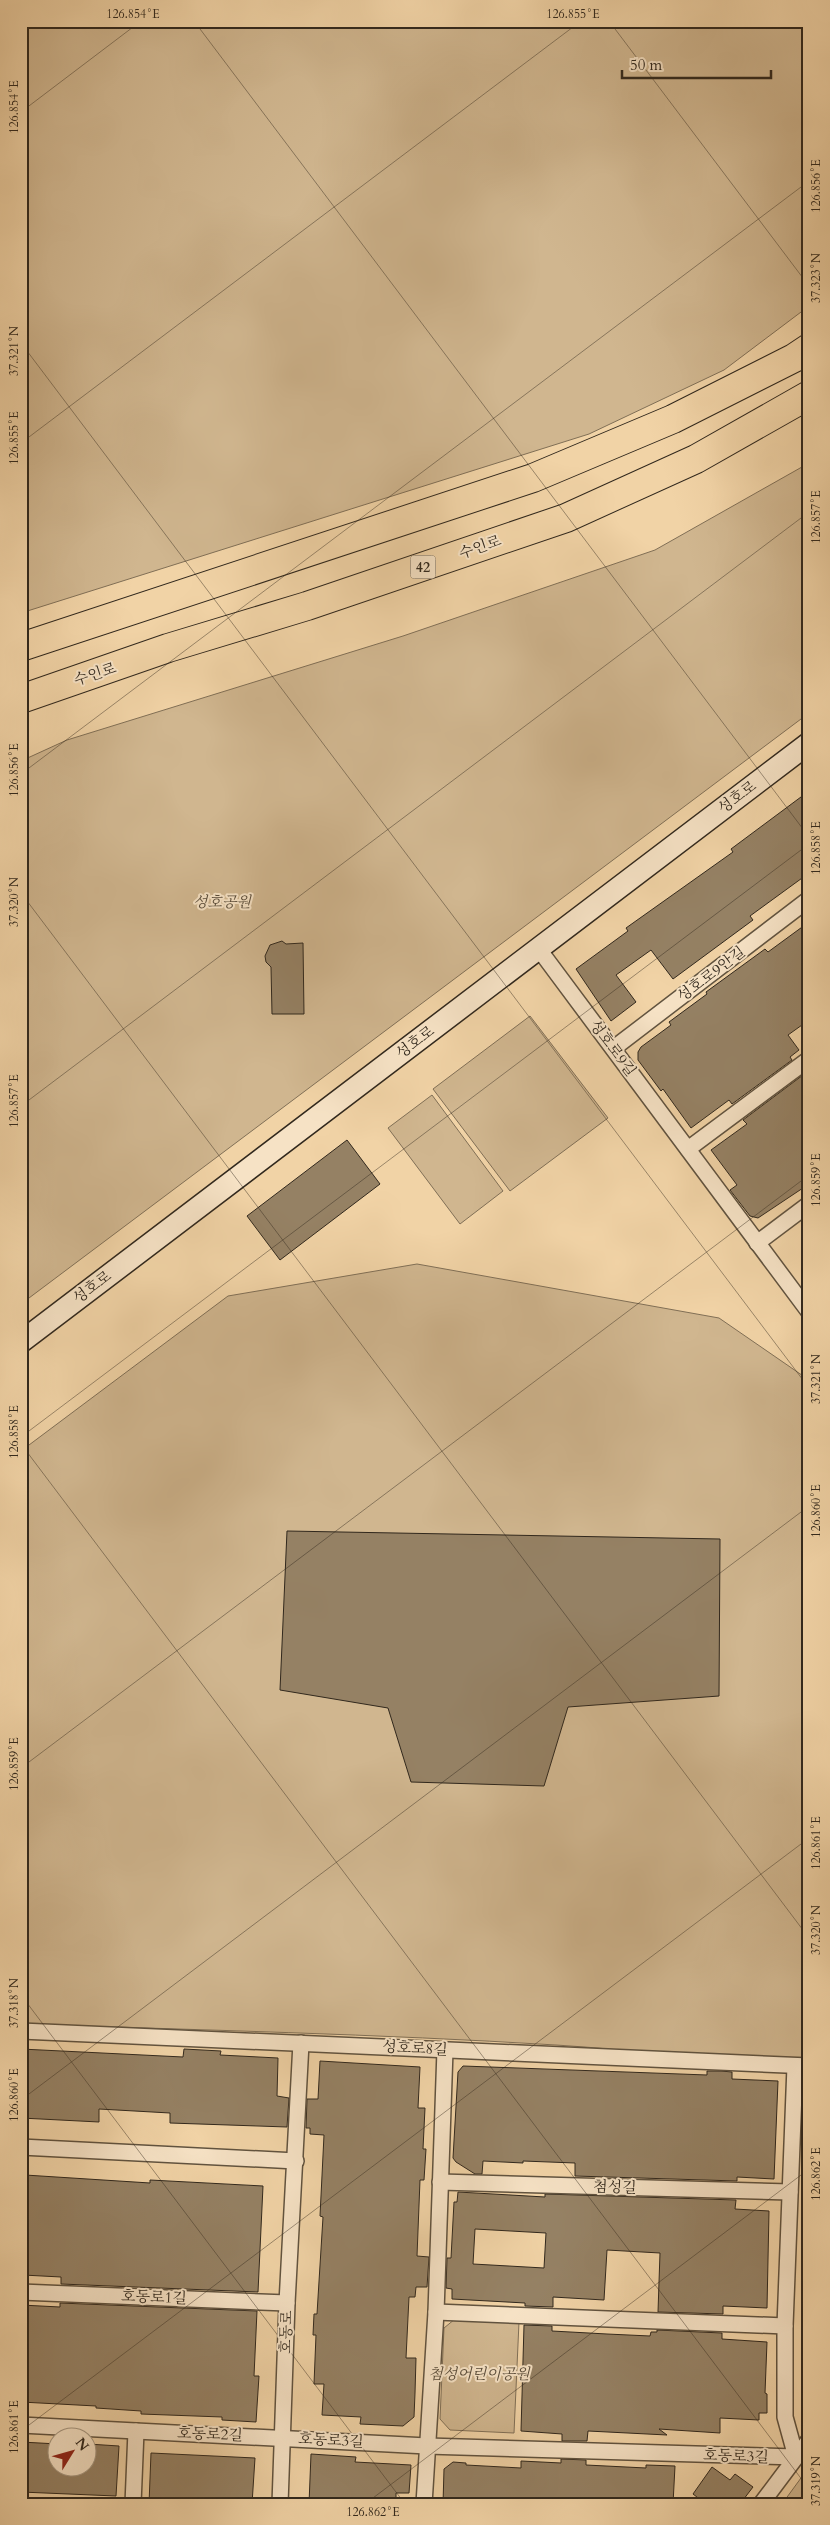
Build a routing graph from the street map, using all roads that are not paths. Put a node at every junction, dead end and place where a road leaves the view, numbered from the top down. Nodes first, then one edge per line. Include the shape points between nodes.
1 (809, 348) edge
2 (809, 395) edge
3 (21, 647) edge
4 (21, 699) edge
5 (809, 743) edge
6 (809, 899) edge
7 (538, 948) junction
8 (614, 1048) junction
9 (809, 1059) edge
10 (688, 1149) junction
11 (809, 1204) edge
12 (757, 1243) junction
13 (809, 1312) edge
14 (21, 1342) edge
15 (21, 2031) edge
16 (301, 2043) junction
17 (445, 2050) junction
18 (802, 2066) edge
19 (21, 2148) edge
20 (296, 2161) junction
21 (440, 2182) junction
22 (790, 2192) junction
23 (21, 2292) edge
24 (287, 2303) junction
25 (436, 2312) junction
26 (786, 2326) junction
27 (21, 2425) edge
28 (136, 2431) junction
29 (283, 2437) junction
30 (809, 2440) edge
31 (427, 2446) junction
32 (796, 2457) junction
33 (132, 2504) edge
34 (280, 2504) edge
35 (424, 2504) edge
36 (760, 2504) edge

1 - 3 highway via 673,419 533,478
2 - 4 highway, 수인로 / 42 via 696,459 566,518
5 - 7 street, 성호로
6 - 8 street, 성호로9안길
7 - 8 street, 성호로9길
7 - 14 street, 성호로
8 - 10 street, 성호로9길
9 - 10 street
10 - 12 street, 성호로9길
11 - 12 street
12 - 13 street, 성호로9길
15 - 16 street, 성호로8길
16 - 17 street, 성호로8길
16 - 20 street, 호동로
17 - 18 street, 성호로8길
17 - 21 street
18 - 22 street
19 - 20 street
20 - 24 street, 호동로
21 - 22 street, 첨성길
21 - 25 street
22 - 26 street
23 - 24 street, 호동로1길
24 - 29 street, 호동로
25 - 26 street
25 - 31 street
26 - 32 street via 786,2417
27 - 28 street, 호동로2길
28 - 29 street, 호동로2길
28 - 33 street
29 - 31 street, 호동로3길
29 - 34 street, 호동로
30 - 32 street
31 - 32 street, 호동로3길
31 - 35 street
32 - 36 street

